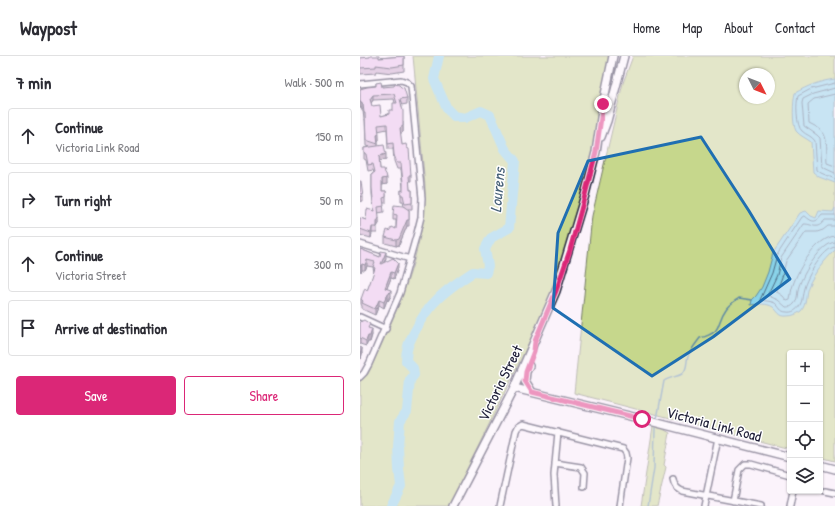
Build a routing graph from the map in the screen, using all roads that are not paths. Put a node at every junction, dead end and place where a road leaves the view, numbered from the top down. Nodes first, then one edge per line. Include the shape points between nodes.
1 (614, 56) edge
2 (624, 56) edge
3 (360, 84) edge
4 (596, 152) junction
5 (360, 244) edge
6 (410, 259) junction
7 (360, 318) edge
8 (386, 329) junction
9 (535, 341) junction
10 (360, 377) edge
11 (514, 388) junction
12 (532, 392) junction
13 (558, 432) junction
14 (718, 438) junction
15 (787, 456) edge
16 (555, 463) junction
17 (823, 466) edge
18 (835, 469) edge
19 (787, 474) edge
20 (673, 479) dead end
21 (584, 487) dead end
22 (825, 491) dead end
23 (835, 493) edge
24 (792, 494) edge
25 (706, 495) junction
26 (734, 501) junction
27 (749, 505) edge
28 (453, 506) edge
29 (500, 506) edge
30 (556, 506) edge
31 (620, 506) edge
32 (704, 506) edge
33 (761, 506) edge
34 (790, 506) edge

1 - 4 main road, Victoria Street
2 - 4 main road, Victoria Street
3 - 6 street via 402,80 412,88 422,198 421,217
4 - 9 main road, Victoria Street via 570,250
5 - 6 street
6 - 8 street
7 - 8 street
8 - 10 street via 370,364
9 - 11 main road, Victoria Street
9 - 12 main road via 525,377
11 - 12 main road, Victoria Link Road
11 - 28 main road, Victoria Street
12 - 14 main road, Victoria Link Road
13 - 16 street
13 - 29 street via 526,424 518,427
13 - 31 street via 621,448 624,451 627,458
14 - 15 main road, Victoria Link Road
14 - 25 street
16 - 21 street via 582,467 585,473
16 - 30 street
17 - 18 main road
19 - 26 street via 745,464 739,470
20 - 25 street via 677,489
22 - 23 street
24 - 34 street
25 - 26 street
25 - 32 street
26 - 27 street
27 - 33 street

